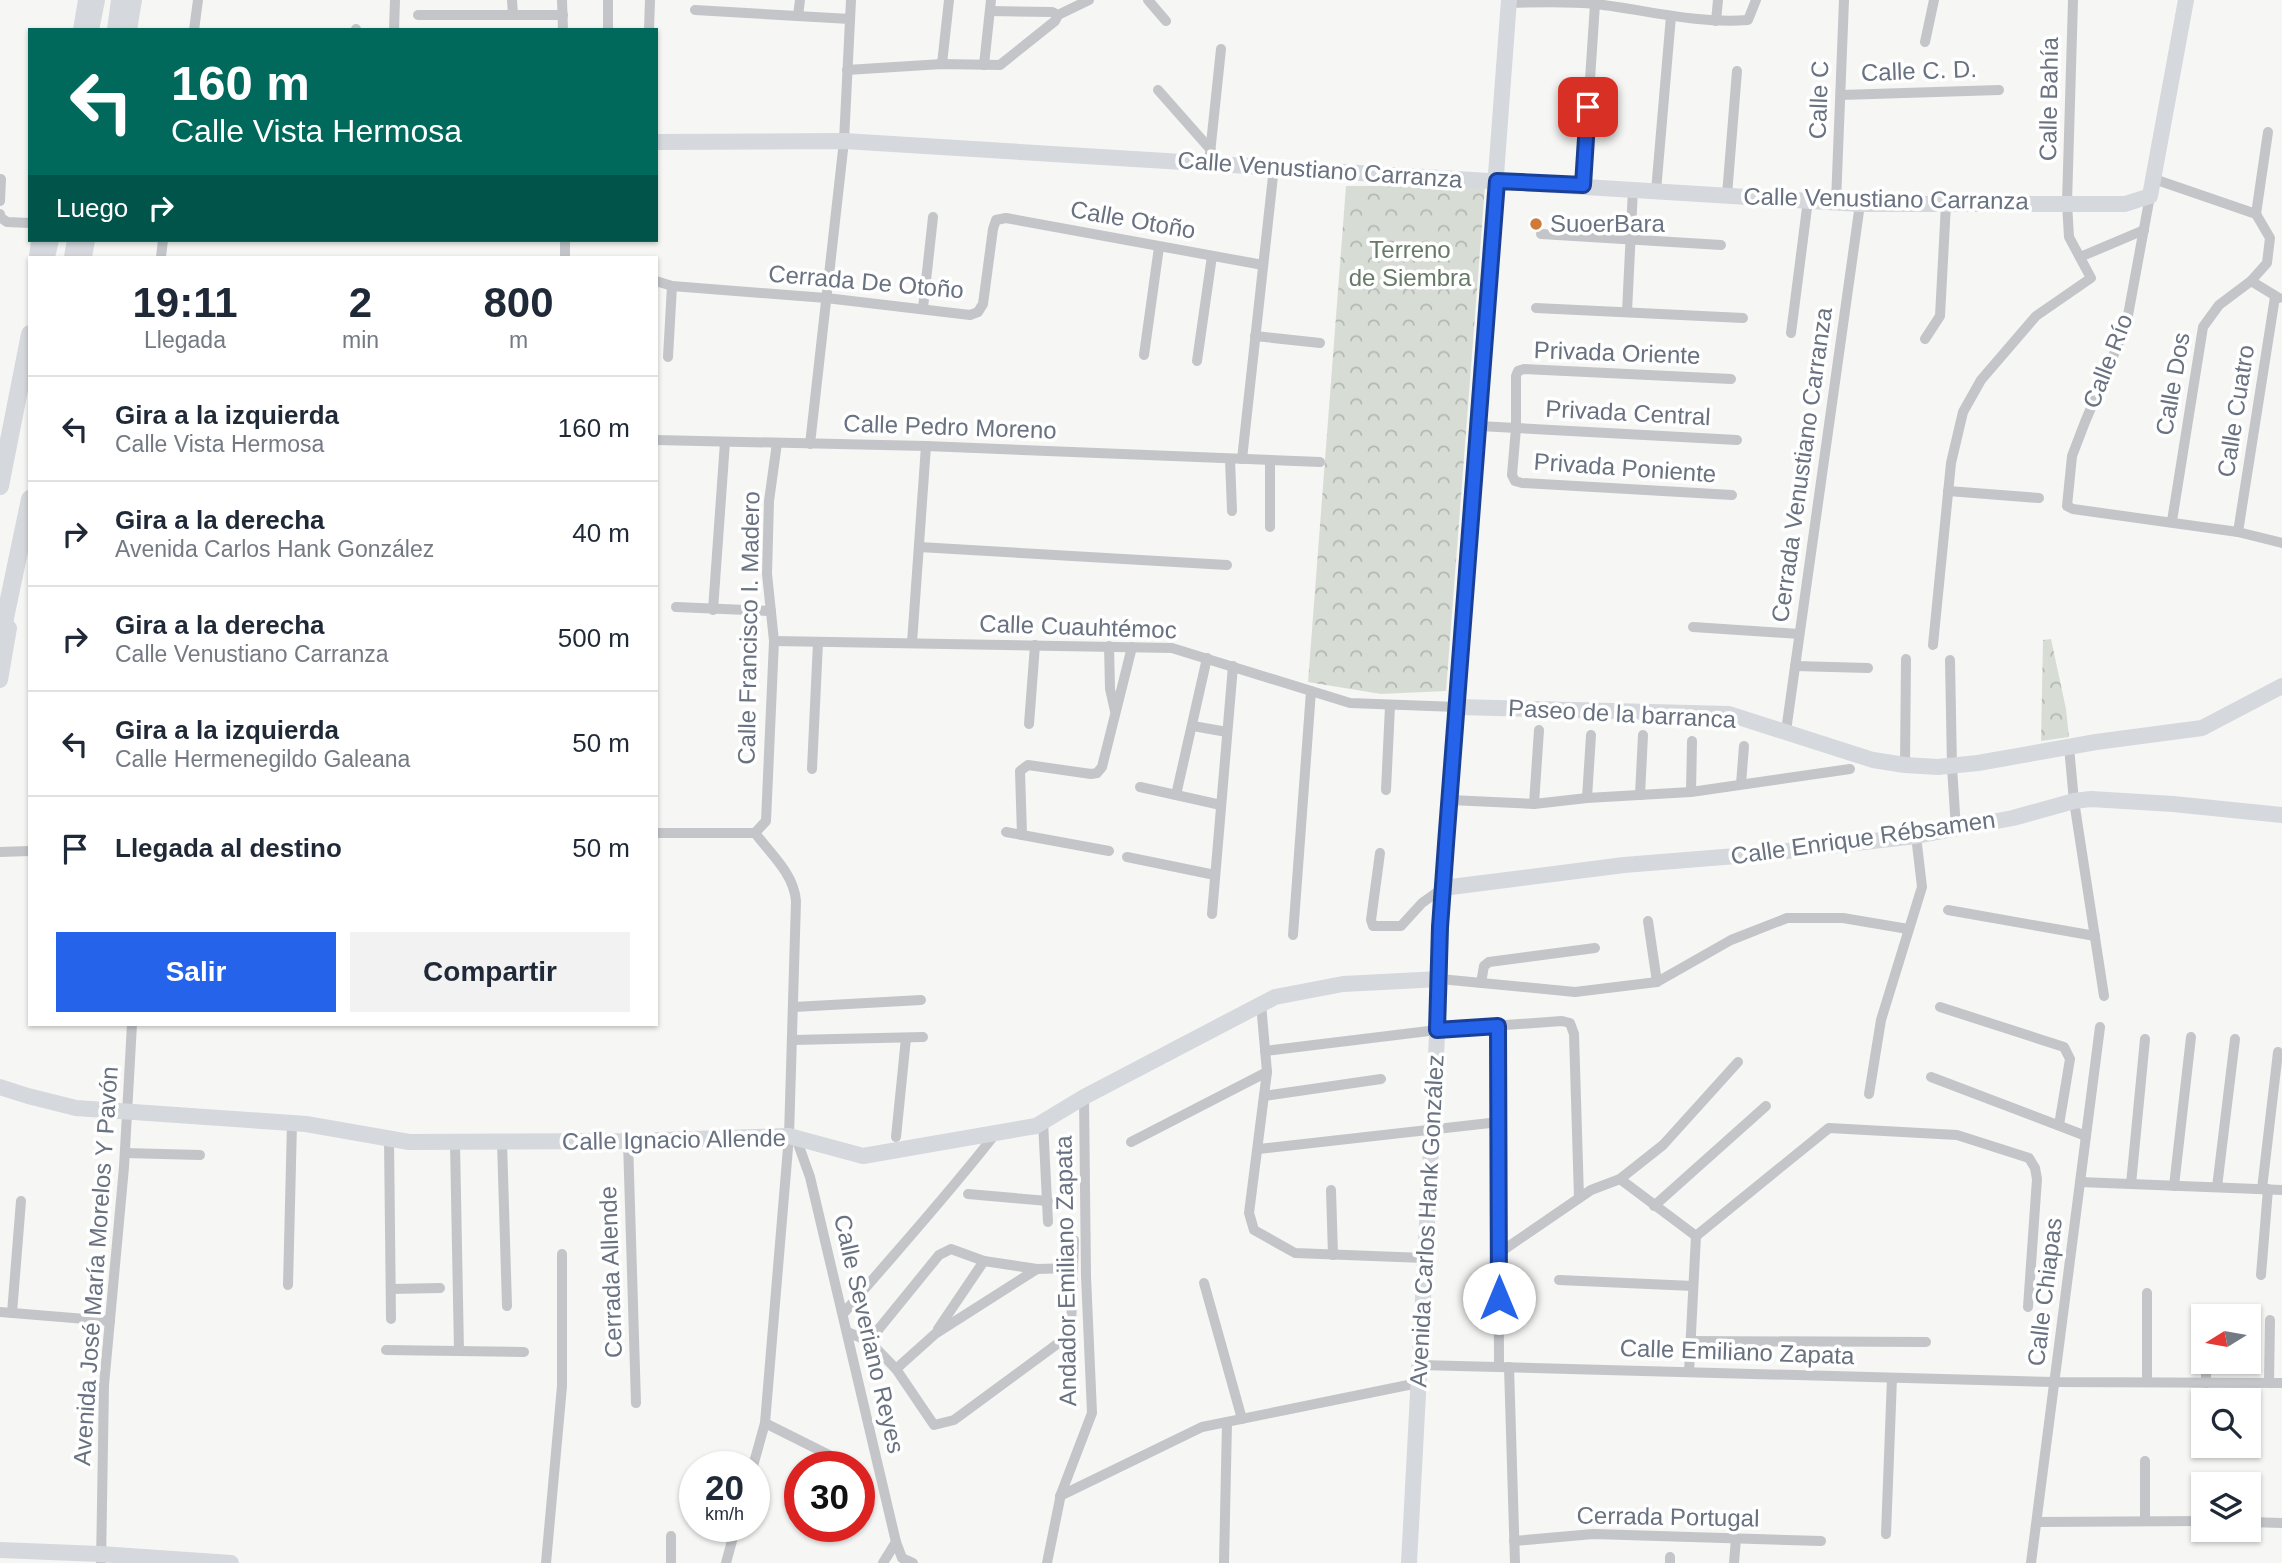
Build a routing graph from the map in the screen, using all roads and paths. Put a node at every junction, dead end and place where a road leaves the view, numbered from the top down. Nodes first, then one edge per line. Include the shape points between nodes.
1 (86, 0) edge
2 (96, 0) edge
3 (120, 0) edge
4 (134, 0) edge
5 (198, 0) edge
6 (396, 0) edge
7 (512, 0) edge
8 (562, 0) edge
9 (608, 0) edge
10 (650, 0) edge
11 (800, 0) edge
12 (851, 0) edge
13 (949, 0) edge
14 (1089, 0) edge
15 (1148, 0) edge
16 (1718, 0) edge
17 (1756, 0) edge
18 (1844, 0) edge
19 (1934, 0) edge
20 (2073, 0) edge
21 (2186, 0) edge
22 (1509, 2) edge
23 (1595, 4) junction
24 (991, 5) edge
25 (695, 10) dead end
26 (513, 15) junction
27 (563, 15) junction
28 (1058, 15) junction
29 (418, 16) dead end
30 (799, 16) junction
31 (1671, 16) junction
32 (850, 19) junction
33 (1166, 20) dead end
34 (1716, 21) junction
35 (81, 28) edge
36 (90, 28) edge
37 (116, 28) edge
38 (129, 28) edge
39 (194, 28) edge
40 (394, 28) edge
41 (563, 28) edge
42 (608, 28) edge
43 (649, 28) edge
44 (1925, 42) dead end
45 (1221, 49) dead end
46 (942, 64) junction
47 (984, 65) junction
48 (848, 70) junction
49 (1737, 71) dead end
50 (1158, 90) dead end
51 (1999, 90) dead end
52 (1841, 95) junction
53 (2268, 132) dead end
54 (844, 141) junction
55 (658, 142) edge
56 (1210, 156) junction
57 (1274, 167) junction
58 (1, 179) edge
59 (2154, 179) junction
60 (1497, 181) junction
61 (1583, 185) junction
62 (1633, 189) junction
63 (1656, 191) junction
64 (1727, 195) junction
65 (2151, 196) junction
66 (0, 201) edge
67 (1808, 201) junction
68 (1836, 202) junction
69 (2067, 203) junction
70 (1860, 204) junction
71 (1946, 204) junction
72 (0, 214) edge
73 (2256, 215) junction
74 (933, 217) dead end
75 (996, 220) joint
76 (28, 223) edge
77 (2144, 230) junction
78 (1541, 234) dead end
79 (1630, 240) junction
80 (1721, 245) dead end
81 (1159, 247) junction
82 (1212, 256) junction
83 (2080, 257) junction
84 (1263, 265) junction
85 (2251, 281) junction
86 (658, 282) edge
87 (672, 286) junction
88 (826, 298) junction
89 (2278, 298) edge
90 (1536, 308) dead end
91 (923, 309) junction
92 (1627, 312) junction
93 (1742, 318) dead end
94 (1791, 333) dead end
95 (1255, 336) junction
96 (28, 338) edge
97 (1924, 339) dead end
98 (1320, 343) dead end
99 (28, 344) edge
100 (26, 354) junction
101 (1144, 355) dead end
102 (668, 357) dead end
103 (1197, 361) dead end
104 (1731, 379) dead end
105 (1479, 426) junction
106 (1516, 428) junction
107 (658, 440) edge
108 (1737, 440) dead end
109 (725, 442) junction
110 (777, 443) junction
111 (810, 444) junction
112 (926, 446) junction
113 (1236, 459) junction
114 (1270, 460) junction
115 (1321, 462) dead end
116 (1516, 481) joint
117 (0, 486) edge
118 (1948, 491) junction
119 (1732, 495) dead end
120 (2039, 498) dead end
121 (28, 509) edge
122 (1232, 511) dead end
123 (2172, 521) junction
124 (1270, 527) dead end
125 (2238, 532) junction
126 (2282, 543) edge
127 (919, 547) junction
128 (1227, 565) dead end
129 (10, 595) junction
130 (676, 607) dead end
131 (713, 610) junction
132 (771, 611) junction
133 (1693, 627) dead end
134 (1799, 634) junction
135 (774, 641) junction
136 (0, 642) edge
137 (818, 642) junction
138 (912, 643) junction
139 (1035, 645) junction
140 (1933, 645) dead end
141 (1109, 646) junction
142 (1132, 647) junction
143 (1207, 658) junction
144 (1906, 659) dead end
145 (1950, 660) dead end
146 (1233, 666) junction
147 (1795, 666) junction
148 (1868, 668) dead end
149 (0, 680) edge
150 (2282, 686) edge
151 (1311, 691) junction
152 (1390, 706) junction
153 (1457, 707) junction
154 (1115, 713) junction
155 (1029, 724) dead end
156 (1193, 726) junction
157 (1539, 730) dead end
158 (1786, 731) junction
159 (1227, 732) junction
160 (1591, 736) dead end
161 (1643, 736) dead end
162 (1692, 741) dead end
163 (1744, 746) dead end
164 (2069, 747) junction
165 (1905, 765) junction
166 (1951, 767) junction
167 (812, 769) dead end
168 (1850, 769) dead end
169 (1741, 784) junction
170 (1140, 787) dead end
171 (1386, 790) dead end
172 (1691, 792) junction
173 (1176, 795) junction
174 (1640, 795) junction
175 (1587, 798) junction
176 (1450, 800) junction
177 (2074, 801) junction
178 (1534, 804) junction
179 (1222, 805) junction
180 (2282, 815) edge
181 (1956, 829) junction
182 (1006, 832) dead end
183 (658, 833) edge
184 (755, 833) junction
185 (1022, 835) junction
186 (1916, 836) junction
187 (28, 850) edge
188 (1109, 851) dead end
189 (0, 852) edge
190 (1380, 853) dead end
191 (1127, 857) dead end
192 (1215, 876) junction
193 (1443, 888) junction
194 (1948, 911) dead end
195 (1212, 914) dead end
196 (1648, 920) dead end
197 (1908, 929) junction
198 (1293, 935) dead end
199 (2095, 936) junction
200 (1594, 948) dead end
201 (1440, 979) junction
202 (1657, 982) junction
203 (1481, 983) junction
204 (2104, 996) dead end
205 (921, 1000) dead end
206 (1261, 1004) junction
207 (794, 1007) junction
208 (1940, 1007) dead end
209 (132, 1026) edge
210 (1498, 1026) junction
211 (2100, 1027) dead end
212 (1437, 1030) junction
213 (923, 1037) dead end
214 (2191, 1037) dead end
215 (906, 1038) junction
216 (2145, 1039) dead end
217 (2235, 1039) dead end
218 (793, 1041) junction
219 (1265, 1051) junction
220 (2278, 1052) dead end
221 (1738, 1062) dead end
222 (1266, 1072) junction
223 (1931, 1077) dead end
224 (1381, 1079) dead end
225 (0, 1087) edge
226 (1869, 1094) dead end
227 (1264, 1096) junction
228 (1084, 1097) junction
229 (1766, 1106) dead end
230 (128, 1112) junction
231 (1043, 1121) junction
232 (1499, 1122) junction
233 (292, 1123) junction
234 (2059, 1125) junction
235 (1432, 1128) junction
236 (996, 1133) junction
237 (2086, 1136) junction
238 (793, 1137) junction
239 (896, 1137) dead end
240 (390, 1139) junction
241 (628, 1141) junction
242 (502, 1142) junction
243 (1131, 1142) dead end
244 (455, 1143) junction
245 (1259, 1149) junction
246 (125, 1153) junction
247 (200, 1155) dead end
248 (1620, 1179) junction
249 (2080, 1182) junction
250 (2131, 1184) junction
251 (2174, 1186) junction
252 (2217, 1187) junction
253 (2265, 1189) junction
254 (1331, 1190) dead end
255 (2282, 1190) edge
256 (968, 1194) dead end
257 (1579, 1198) junction
258 (21, 1201) dead end
259 (1048, 1201) junction
260 (1654, 1206) junction
261 (1048, 1222) dead end
262 (1696, 1236) junction
263 (1074, 1240) dead end
264 (1499, 1253) junction
265 (562, 1254) dead end
266 (1333, 1255) junction
267 (1424, 1258) junction
268 (984, 1261) junction
269 (1072, 1268) junction
270 (1037, 1269) junction
271 (2261, 1275) dead end
272 (1559, 1280) dead end
273 (1204, 1283) dead end
274 (288, 1285) dead end
275 (1693, 1286) junction
276 (440, 1288) dead end
277 (391, 1289) junction
278 (2147, 1293) dead end
279 (507, 1306) dead end
280 (2028, 1307) dead end
281 (6, 1312) edge
282 (843, 1314) junction
283 (391, 1319) dead end
284 (2270, 1320) dead end
285 (110, 1321) junction
286 (847, 1332) junction
287 (934, 1334) junction
288 (869, 1341) junction
289 (1690, 1341) junction
290 (1926, 1342) dead end
291 (386, 1350) dead end
292 (459, 1352) junction
293 (524, 1352) dead end
294 (1419, 1364) junction
295 (1504, 1367) junction
296 (896, 1368) junction
297 (1689, 1372) junction
298 (2206, 1374) edge
299 (1892, 1378) junction
300 (2055, 1382) junction
301 (2147, 1382) junction
302 (2206, 1382) junction
303 (2269, 1382) junction
304 (1418, 1383) junction
305 (2282, 1383) edge
306 (636, 1403) dead end
307 (1242, 1419) junction
308 (1227, 1422) junction
309 (765, 1423) junction
310 (757, 1451) edge
311 (821, 1451) edge
312 (2145, 1461) dead end
313 (1060, 1496) junction
314 (2145, 1520) junction
315 (2191, 1521) edge
316 (2037, 1522) junction
317 (2261, 1522) edge
318 (2282, 1522) edge
319 (1886, 1534) dead end
320 (671, 1536) dead end
321 (1736, 1538) junction
322 (1514, 1541) junction
323 (1821, 1541) dead end
324 (732, 1542) edge
325 (896, 1542) junction
326 (0, 1550) edge
327 (101, 1558) edge
328 (231, 1563) edge
329 (547, 1563) edge
330 (671, 1563) edge
331 (726, 1563) edge
332 (883, 1563) edge
333 (913, 1563) edge
334 (1047, 1563) edge
335 (1224, 1563) edge
336 (1409, 1563) edge
337 (1515, 1563) edge
338 (1734, 1563) edge
339 (2031, 1563) edge

1 - 35 street
2 - 36 main road
3 - 37 main road
4 - 38 street
5 - 39 street
6 - 40 street
7 - 26 street
8 - 27 street
9 - 42 street
10 - 43 street
11 - 30 street
12 - 32 street
13 - 46 street
14 - 28 street
15 - 33 street
16 - 34 street
17 - 34 street via 1748,20
18 - 52 street, Calle C
19 - 44 street
20 - 69 street, Calle Bahía
21 - 59 street, Calle Río
22 - 23 street
22 - 60 street, Avenida Carlos Hank González
23 - 31 street
23 - 61 street
24 - 28 street
24 - 47 street
25 - 30 street
26 - 27 street
26 - 29 street
27 - 41 street
28 - 47 street via 1000,65
30 - 32 street
31 - 34 street
31 - 63 street
32 - 48 street
45 - 56 street
46 - 47 street
46 - 48 street
48 - 54 street
49 - 64 street
50 - 56 street
51 - 52 street, Calle C. D.
52 - 68 street, Calle C
53 - 73 street
54 - 55 street, Calle Venustiano Carranza
54 - 56 street, Calle Venustiano Carranza
54 - 88 street
56 - 57 street, Calle Venustiano Carranza
57 - 60 street, Calle Venustiano Carranza
57 - 84 street
58 - 66 street
59 - 65 street, Calle Río
59 - 73 street
60 - 61 street, Calle Venustiano Carranza
60 - 105 street, Avenida Carlos Hank González
61 - 62 street, Calle Venustiano Carranza
62 - 63 street, Calle Venustiano Carranza
62 - 79 street
63 - 64 street, Calle Venustiano Carranza
64 - 67 street, Calle Venustiano Carranza
65 - 69 street, Calle Venustiano Carranza via 2125,204
65 - 77 street, Calle Río
67 - 68 street, Calle Venustiano Carranza
67 - 94 street
68 - 70 street, Calle Venustiano Carranza
69 - 71 street, Calle Venustiano Carranza
69 - 83 street, Calle Bahía via 2069,237
70 - 71 street, Calle Venustiano Carranza
70 - 134 street, Cerrada Venustiano Carranza
71 - 97 street via 1940,316
72 - 76 street via 7,222
73 - 85 street, Calle Dos via 2270,238 2267,263
74 - 91 street
75 - 81 street, Calle Otoño via 1006,218
75 - 91 street, Cerrada De Otoño via 978,312
77 - 83 street
77 - 123 street, Calle Río via 2126,326 2072,456 2066,499 2073,509
78 - 79 street
79 - 80 street
79 - 92 street
81 - 82 street, Calle Otoño
81 - 101 street
82 - 84 street, Calle Otoño
82 - 103 street
83 - 118 street, Calle Bahía via 2091,278 2036,316 1981,380 1963,412
84 - 95 street
85 - 89 street
85 - 123 street, Calle Dos via 2219,305 2203,327
86 - 87 street, Cerrada De Otoño
87 - 88 street, Cerrada De Otoño
87 - 102 street
88 - 91 street, Cerrada De Otoño
88 - 111 street
89 - 125 street, Calle Cuatro
90 - 92 street
92 - 93 street
95 - 98 street
95 - 113 street
96 - 100 street
99 - 100 main road
100 - 117 main road
104 - 106 street, Privada Oriente via 1524,369 1516,376
105 - 106 street, Privada Central
105 - 153 street, Avenida Carlos Hank González
106 - 108 street, Privada Central
106 - 116 street, Privada Central via 1512,475
107 - 109 street, Calle Pedro Moreno
109 - 110 street, Calle Pedro Moreno
109 - 131 street
110 - 111 street, Calle Pedro Moreno
110 - 132 street, Calle Francisco I. Madero via 769,513
111 - 112 street, Calle Pedro Moreno
112 - 113 street, Calle Pedro Moreno
112 - 127 street
113 - 114 street, Calle Pedro Moreno
113 - 122 street
114 - 115 street, Calle Pedro Moreno
114 - 124 street
116 - 119 street, Privada Poniente
118 - 120 street
118 - 140 street
121 - 129 main road
123 - 125 street, Calle Río
125 - 126 street, Calle Río
127 - 128 street
127 - 138 street
129 - 136 main road
129 - 149 street via 9,635
130 - 131 street
131 - 132 street
132 - 135 street, Calle Francisco I. Madero
133 - 134 street
134 - 147 street, Cerrada Venustiano Carranza
135 - 137 street, Calle Cuauhtémoc
135 - 184 street, Calle Francisco I. Madero via 766,821
137 - 138 street, Calle Cuauhtémoc
137 - 167 street
138 - 139 street, Calle Cuauhtémoc
139 - 141 street, Calle Cuauhtémoc
139 - 155 street
141 - 142 street, Calle Cuauhtémoc
141 - 154 street
142 - 143 street, Calle Cuauhtémoc via 1172,648
142 - 154 street
143 - 146 street, Calle Cuauhtémoc
143 - 156 street
144 - 165 street
145 - 166 street
146 - 151 street, Calle Cuauhtémoc
146 - 159 street
147 - 148 street
147 - 158 street, Cerrada Venustiano Carranza
150 - 164 street, Paseo de la barranca via 2202,728
151 - 152 street, Calle Cuauhtémoc via 1350,703
151 - 198 street
152 - 153 street, Calle Cuauhtémoc
152 - 171 street
153 - 158 street, Paseo de la barranca via 1729,714
153 - 176 street, Avenida Carlos Hank González
154 - 185 street via 1097,773 1023,767
156 - 159 street
156 - 173 street
157 - 178 street
158 - 165 street, Paseo de la barranca via 1873,760
159 - 179 street
160 - 175 street
161 - 174 street
162 - 172 street
163 - 169 street
164 - 166 street, Paseo de la barranca
164 - 177 street
165 - 166 street, Paseo de la barranca
166 - 181 street
168 - 169 street
169 - 172 street
170 - 173 street
172 - 174 street
173 - 179 street
174 - 175 street
175 - 178 street
176 - 178 street
176 - 193 street, Avenida Carlos Hank González
177 - 180 street, Calle Enrique Rébsamen via 2173,804
177 - 181 street, Calle Enrique Rébsamen
177 - 199 street
179 - 192 street
181 - 186 street, Calle Enrique Rébsamen
182 - 185 street
183 - 184 street
184 - 207 street via 795,889
185 - 188 street
186 - 193 street, Calle Enrique Rébsamen
186 - 197 street via 1922,887
187 - 189 street
190 - 193 street via 1373,926 1401,926
191 - 192 street
192 - 195 street
193 - 201 street, Avenida Carlos Hank González
194 - 199 street
196 - 202 street
197 - 202 street via 1843,918 1787,918 1731,940
197 - 226 street via 1881,1020
199 - 204 street
200 - 203 street via 1489,962
201 - 203 street
201 - 206 street, Calle Ignacio Allende via 1343,984
201 - 212 street, Avenida Carlos Hank González
202 - 203 street via 1575,992
205 - 207 street
206 - 219 street
206 - 228 street, Calle Ignacio Allende
207 - 218 street
208 - 234 street via 2064,1047 2070,1059
209 - 230 street, Avenida José María Morelos Y Pavón
210 - 212 street
210 - 232 street
210 - 257 street via 1570,1023
211 - 237 street, Calle Chiapas
212 - 219 street
212 - 235 street, Avenida Carlos Hank González
213 - 215 street
214 - 251 street
215 - 218 street
215 - 239 street
216 - 250 street
217 - 252 street
218 - 238 street
219 - 222 street
220 - 253 street
221 - 248 street via 1663,1145
222 - 227 street
222 - 243 street
223 - 234 street
224 - 227 street
225 - 230 street, Calle Ignacio Allende via 76,1108
227 - 245 street
228 - 231 street, Calle Ignacio Allende
228 - 313 street, Andador Emiliano Zapata via 1092,1413
229 - 260 street
230 - 233 street, Calle Ignacio Allende
230 - 246 street, Avenida José María Morelos Y Pavón
231 - 236 street, Calle Ignacio Allende
231 - 259 street
232 - 235 street
232 - 264 street
233 - 240 street, Calle Ignacio Allende
233 - 274 street
234 - 237 street
235 - 245 street
235 - 267 street, Avenida Carlos Hank González
236 - 238 street, Calle Ignacio Allende via 863,1156
236 - 282 street
237 - 249 street, Calle Chiapas
238 - 241 street, Calle Ignacio Allende
238 - 282 street, Calle Severiano Reyes via 810,1177
238 - 309 street
240 - 244 street, Calle Ignacio Allende
240 - 277 street
241 - 242 street, Calle Ignacio Allende
241 - 306 street, Cerrada Allende
242 - 244 street, Calle Ignacio Allende
242 - 279 street
244 - 292 street
245 - 266 street via 1250,1213 1254,1230 1295,1253
246 - 247 street
246 - 285 street, Avenida José María Morelos Y Pavón
248 - 257 street
248 - 260 street
249 - 250 street
249 - 300 street, Calle Chiapas
250 - 251 street
251 - 252 street
252 - 253 street
253 - 255 street
253 - 271 street
254 - 266 street
256 - 259 street
257 - 264 street
258 - 281 street
259 - 261 street
260 - 262 street
262 - 275 street
262 - 280 street via 1829,1129 1957,1135 2029,1158 2035,1168
263 - 269 street
264 - 295 street
265 - 329 street via 562,1386
266 - 267 street
267 - 294 street, Avenida Carlos Hank González
268 - 270 street
268 - 287 street
268 - 288 street via 951,1249 939,1255
269 - 270 street
269 - 296 street via 1071,1329 1064,1339 954,1420 934,1425
270 - 287 street
272 - 275 street
273 - 307 street
275 - 289 street
276 - 277 street
277 - 283 street
278 - 301 street
281 - 285 street
282 - 286 street, Calle Severiano Reyes
284 - 303 street
285 - 327 street, Avenida José María Morelos Y Pavón via 104,1385
286 - 288 street
286 - 325 street, Calle Severiano Reyes
287 - 296 street
288 - 296 street
289 - 290 street
289 - 297 street
291 - 292 street
292 - 293 street
294 - 295 street, Calle Emiliano Zapata
294 - 304 street, Avenida Carlos Hank González
295 - 297 street, Calle Emiliano Zapata
295 - 322 street
297 - 299 street, Calle Emiliano Zapata
298 - 302 street
299 - 300 street, Calle Emiliano Zapata
299 - 319 street
300 - 301 street, Calle Emiliano Zapata
300 - 316 street, Calle Chiapas
301 - 302 street, Calle Emiliano Zapata
302 - 303 street, Calle Emiliano Zapata
303 - 305 street, Calle Emiliano Zapata
304 - 307 street
304 - 336 street, Avenida Carlos Hank González
307 - 308 street
308 - 313 street via 1202,1427
308 - 335 street
309 - 310 street
309 - 311 street
312 - 314 street
313 - 334 street, Andador Emiliano Zapata
314 - 315 street
314 - 316 street
316 - 339 street, Calle Chiapas
317 - 318 street
320 - 330 street
321 - 322 street, Cerrada Portugal via 1593,1534
321 - 323 street, Cerrada Portugal
321 - 338 street
322 - 337 street
324 - 331 street
325 - 332 street
325 - 333 street, Calle Severiano Reyes via 902,1558
326 - 327 street
327 - 328 street

